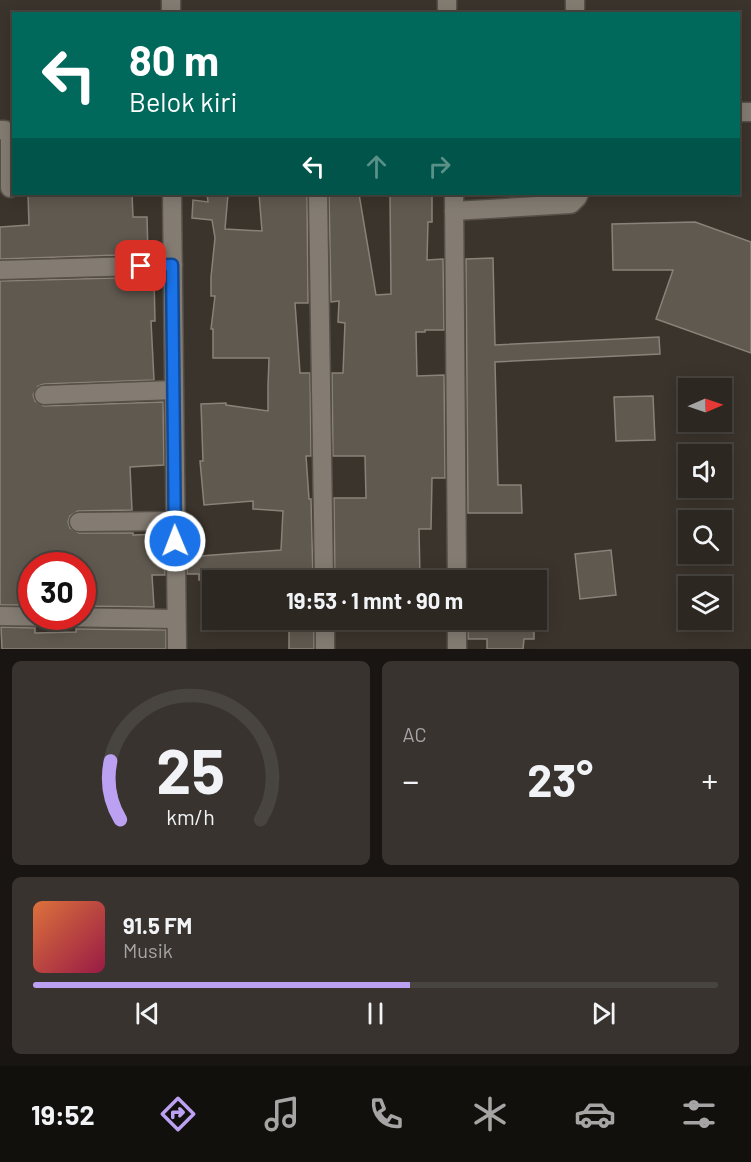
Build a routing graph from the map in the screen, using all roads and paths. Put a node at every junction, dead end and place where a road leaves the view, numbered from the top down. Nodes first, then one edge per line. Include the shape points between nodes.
1 (0, 130) edge
2 (10, 188) dead end
3 (172, 195) edge
4 (318, 195) edge
5 (579, 195) edge
6 (454, 202) edge
7 (172, 265) junction
8 (0, 270) edge
9 (174, 390) junction
10 (44, 395) dead end
11 (175, 521) junction
12 (79, 522) dead end
13 (324, 570) edge
14 (457, 570) edge
15 (0, 616) edge
16 (176, 619) junction
17 (325, 630) edge
18 (457, 630) edge
19 (177, 649) edge
20 (325, 649) edge
21 (457, 649) edge

1 - 2 street via 5,130 10,139
3 - 7 street
4 - 13 street
5 - 6 street via 571,204
6 - 14 street
7 - 8 street
7 - 9 street
9 - 10 street
9 - 11 street
11 - 12 street
11 - 16 street
15 - 16 street
16 - 19 street
17 - 20 street
18 - 21 street

